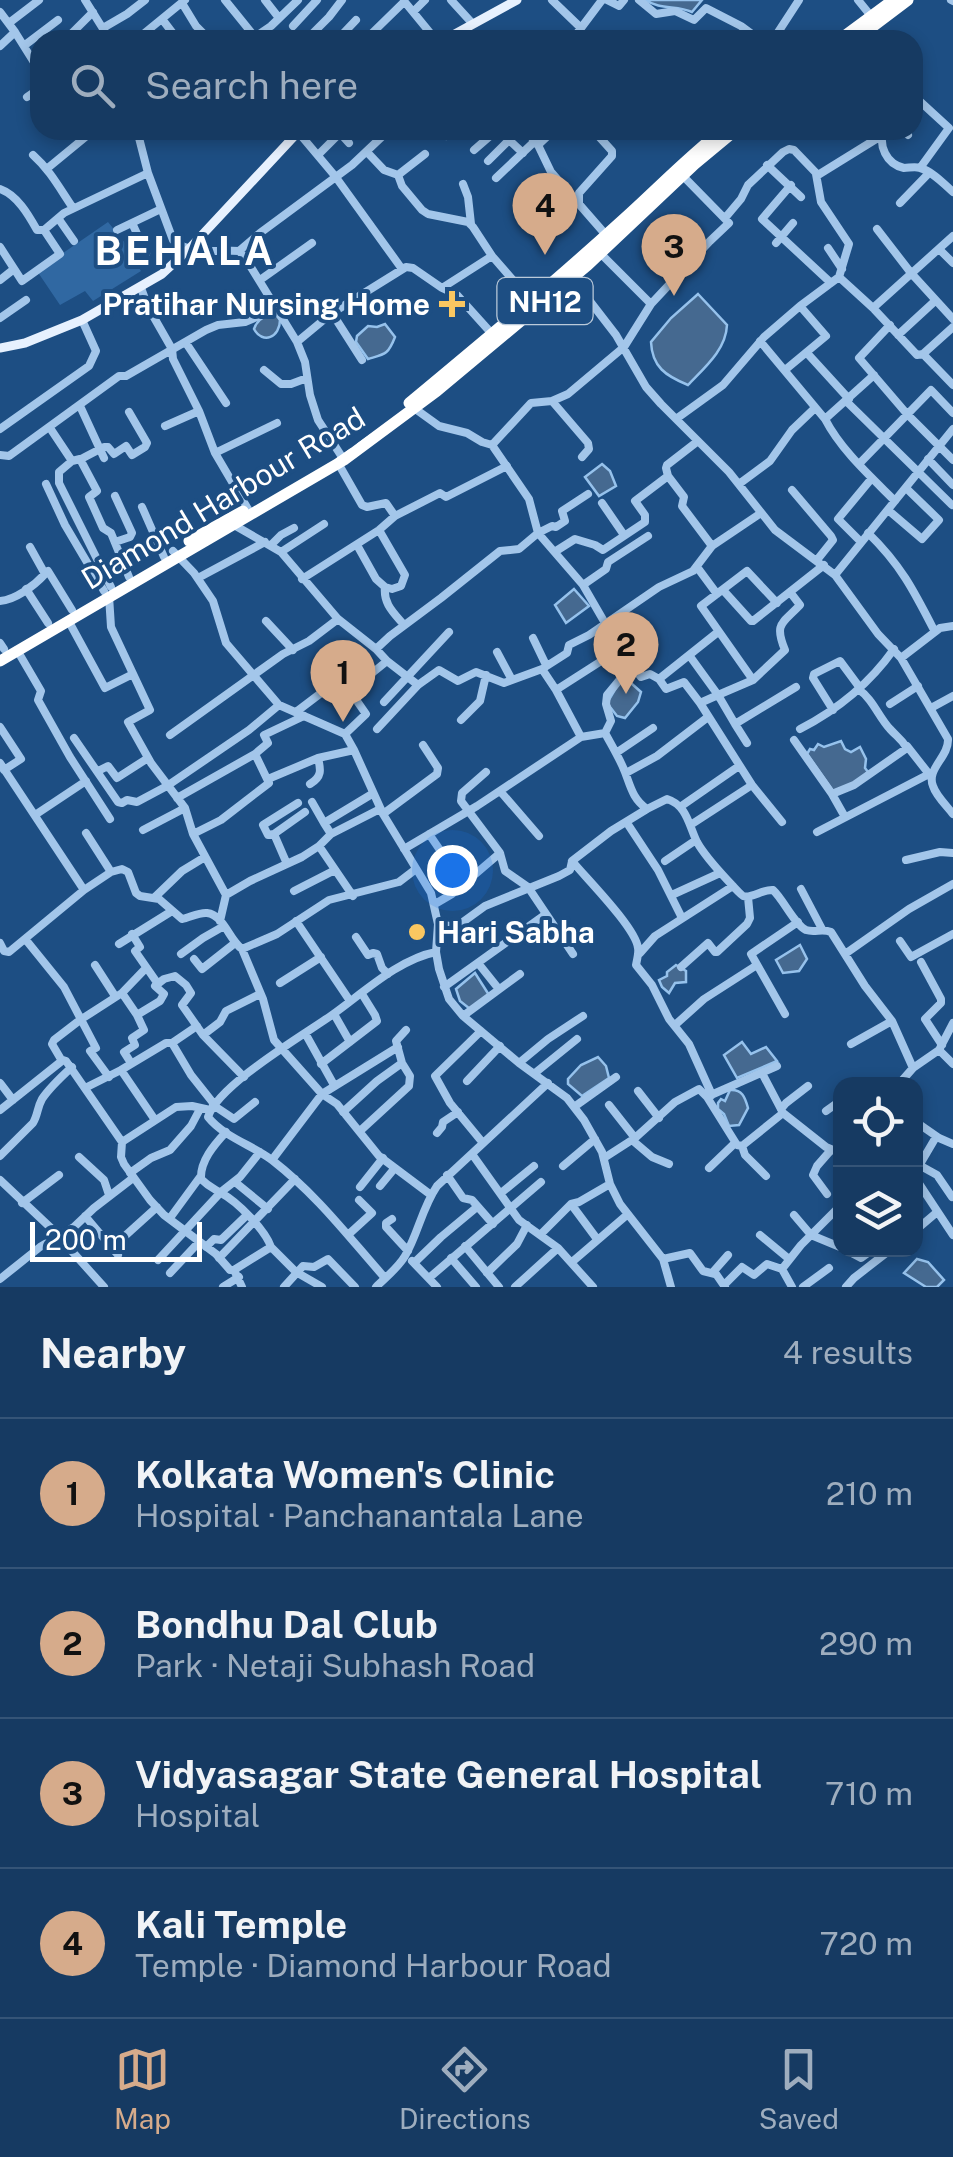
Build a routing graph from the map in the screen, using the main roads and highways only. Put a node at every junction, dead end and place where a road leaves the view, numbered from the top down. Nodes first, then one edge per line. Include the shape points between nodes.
1 (517, 0) edge
2 (892, 0) edge
3 (908, 0) edge
4 (874, 20) junction
5 (460, 30) edge
6 (856, 30) edge
7 (864, 30) edge
8 (291, 140) edge
9 (712, 140) edge
10 (723, 140) edge
11 (678, 173) junction
12 (495, 338) junction
13 (2, 345) edge
14 (341, 459) junction
15 (171, 555) junction
16 (108, 591) junction
17 (70, 615) junction
18 (4, 651) edge

1 - 5 main road
2 - 4 highway
3 - 4 highway
4 - 6 highway
4 - 7 highway
8 - 13 main road via 162,274 82,320
9 - 11 highway, Diamond Harbour Road / NH12
10 - 11 highway, Diamond Harbour Road / NH12
11 - 12 highway, Diamond Harbour Road / NH12
11 - 12 highway, Diamond Harbour Road / NH12 via 601,254
12 - 14 highway, Diamond Harbour Road / NH12
12 - 14 highway, Diamond Harbour Road / NH12
14 - 15 highway, Diamond Harbour Road / NH12
14 - 15 highway, Diamond Harbour Road / NH12
15 - 16 highway, Diamond Harbour Road / NH12
15 - 16 highway, Diamond Harbour Road / NH12
16 - 17 highway, Diamond Harbour Road / NH12
17 - 18 highway, Diamond Harbour Road / NH12
17 - 18 highway, Diamond Harbour Road / NH12

